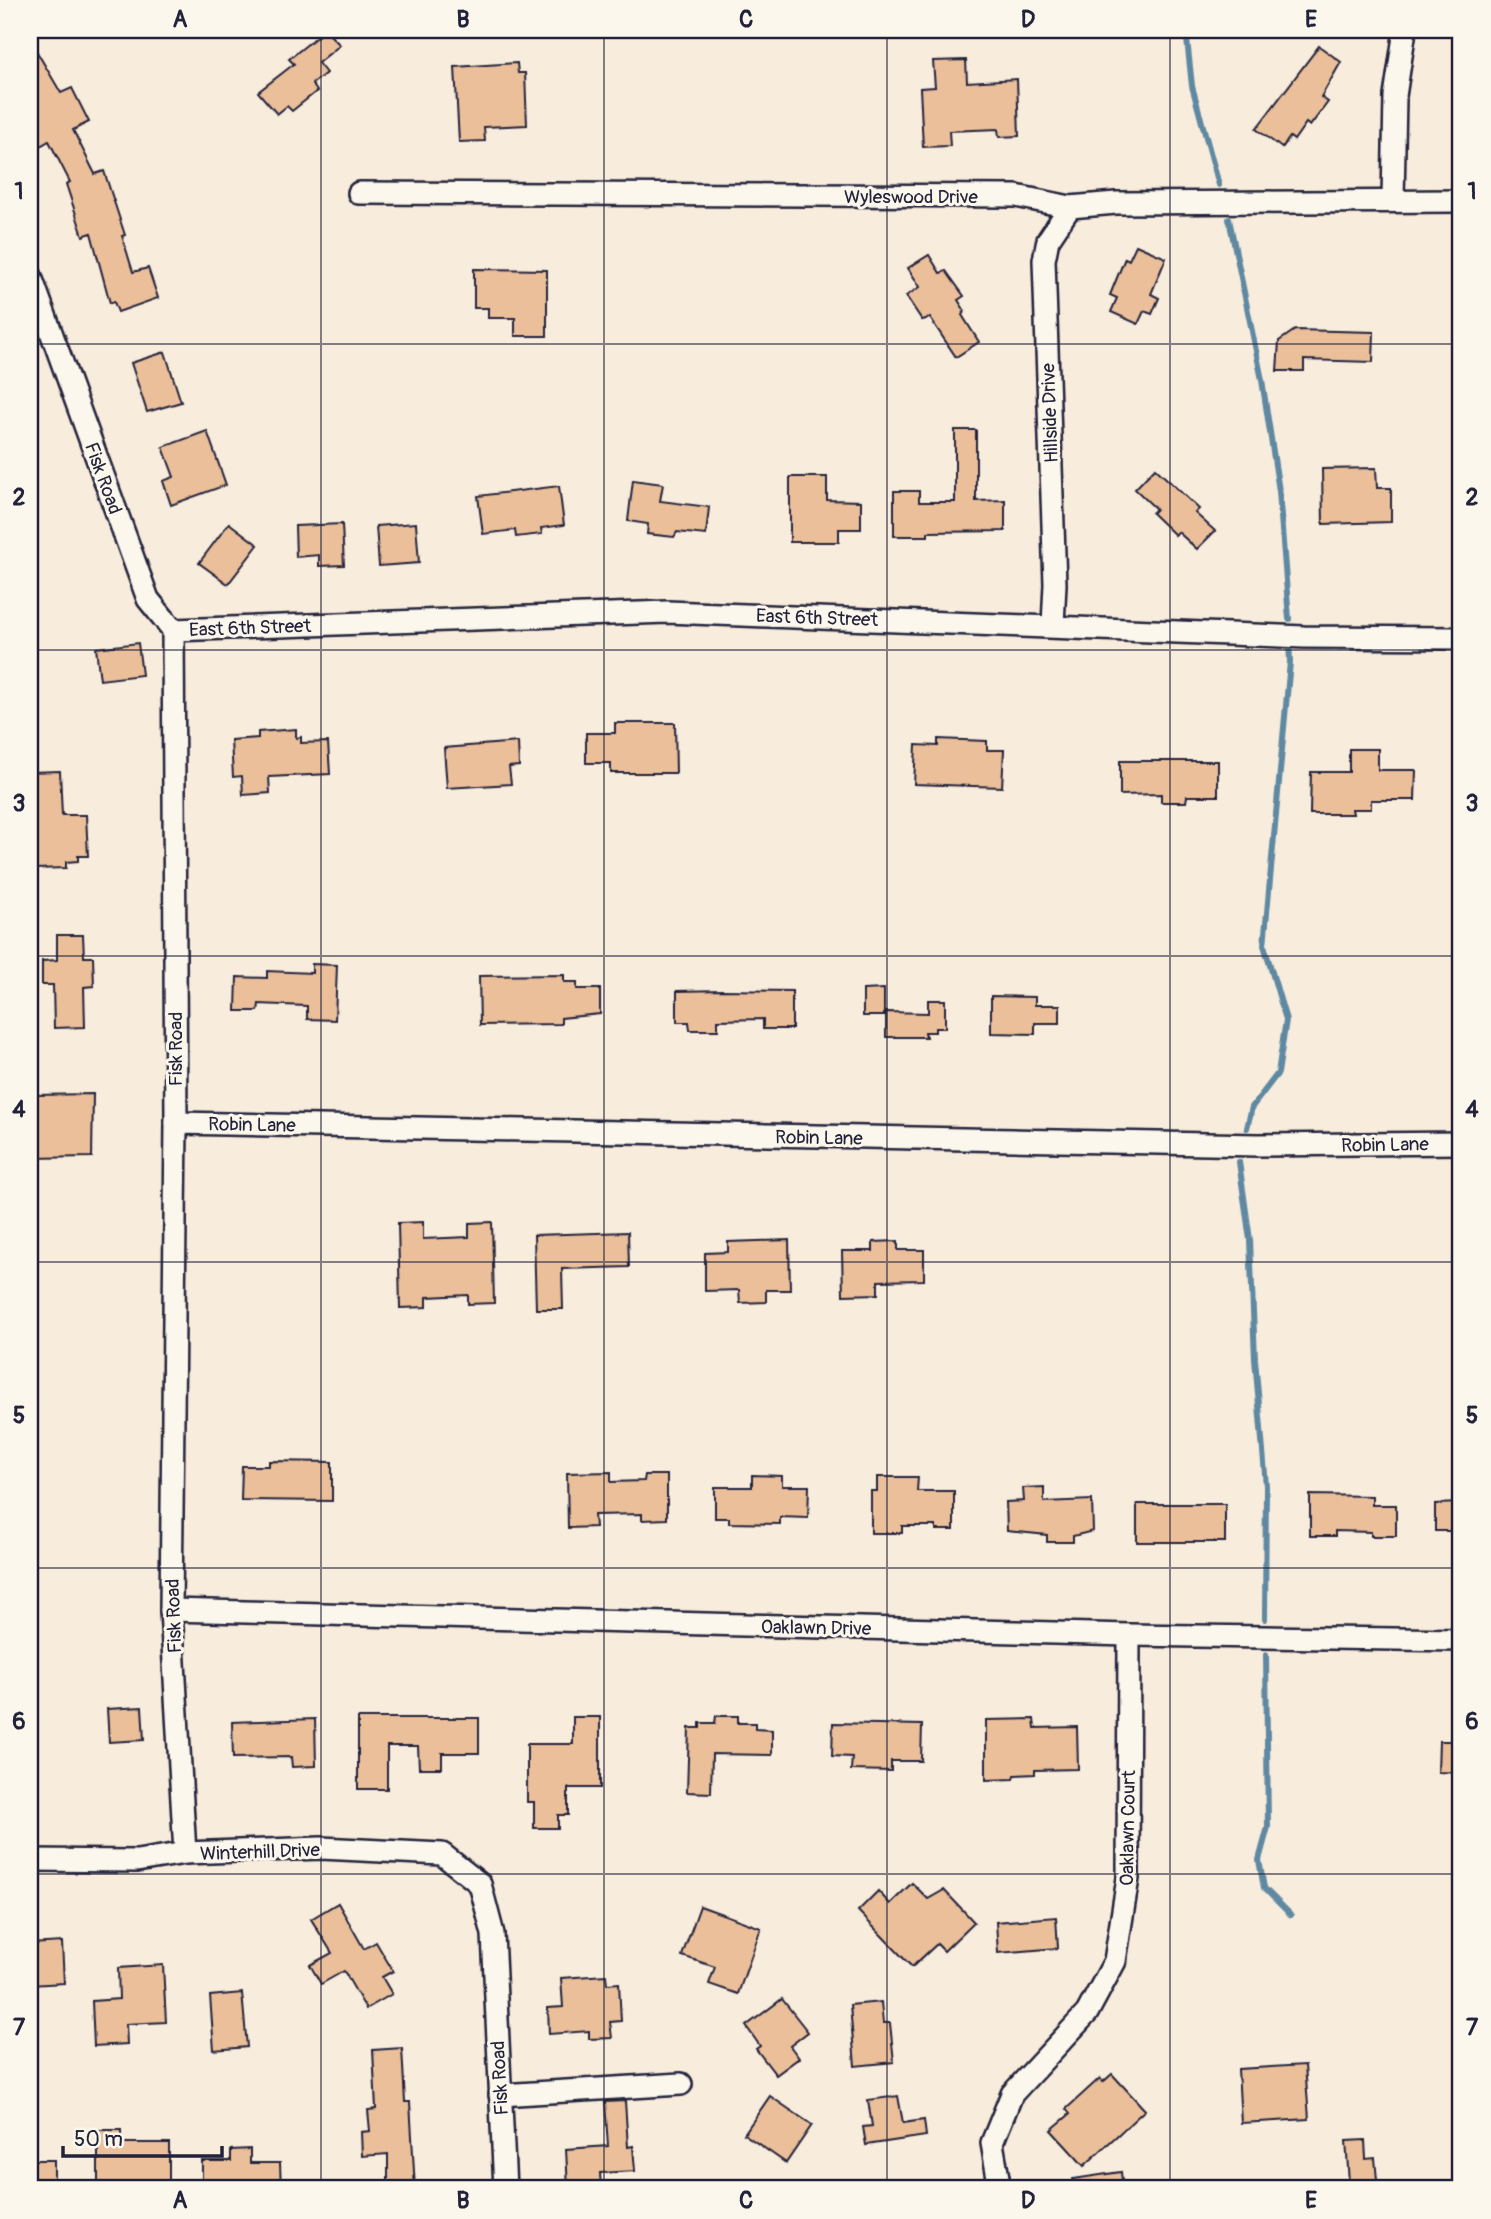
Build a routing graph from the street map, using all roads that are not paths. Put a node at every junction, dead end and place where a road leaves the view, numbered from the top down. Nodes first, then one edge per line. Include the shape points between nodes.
1 (1405, 30) edge
2 (359, 194) dead end
3 (1393, 200) junction
4 (1461, 201) edge
5 (1070, 207) junction
6 (30, 274) edge
7 (1053, 625) junction
8 (173, 630) junction
9 (1461, 638) edge
10 (176, 1123) junction
11 (1461, 1143) edge
12 (171, 1610) junction
13 (1129, 1635) junction
14 (1461, 1640) edge
15 (186, 1853) junction
16 (30, 1860) edge
17 (480, 1884) joint
18 (681, 2084) dead end
19 (500, 2095) junction
20 (505, 2189) edge
21 (1000, 2189) edge

1 - 3 street via 1395,96
2 - 5 street, Wyleswood Drive via 1016,196
3 - 4 street, Wyleswood Drive
3 - 5 street, Wyleswood Drive
5 - 7 street, Hillside Drive via 1048,240 1044,260
6 - 8 street, Fisk Road via 148,599
7 - 8 street, East 6th Street via 667,612
7 - 9 street, East 6th Street via 1304,637
8 - 10 street, Fisk Road
10 - 11 street, Robin Lane via 1258,1145
10 - 12 street, Fisk Road
12 - 13 street, Oaklawn Drive
12 - 15 street, Fisk Road
13 - 14 street, Oaklawn Drive
13 - 21 street, Oaklawn Court via 1128,1878 1115,1961 1087,2013 1012,2094 992,2143
15 - 16 street, Winterhill Drive via 137,1861
15 - 17 street, Winterhill Drive via 321,1848 442,1854
17 - 19 street, Fisk Road via 493,1934
18 - 19 street
19 - 20 street, Fisk Road

